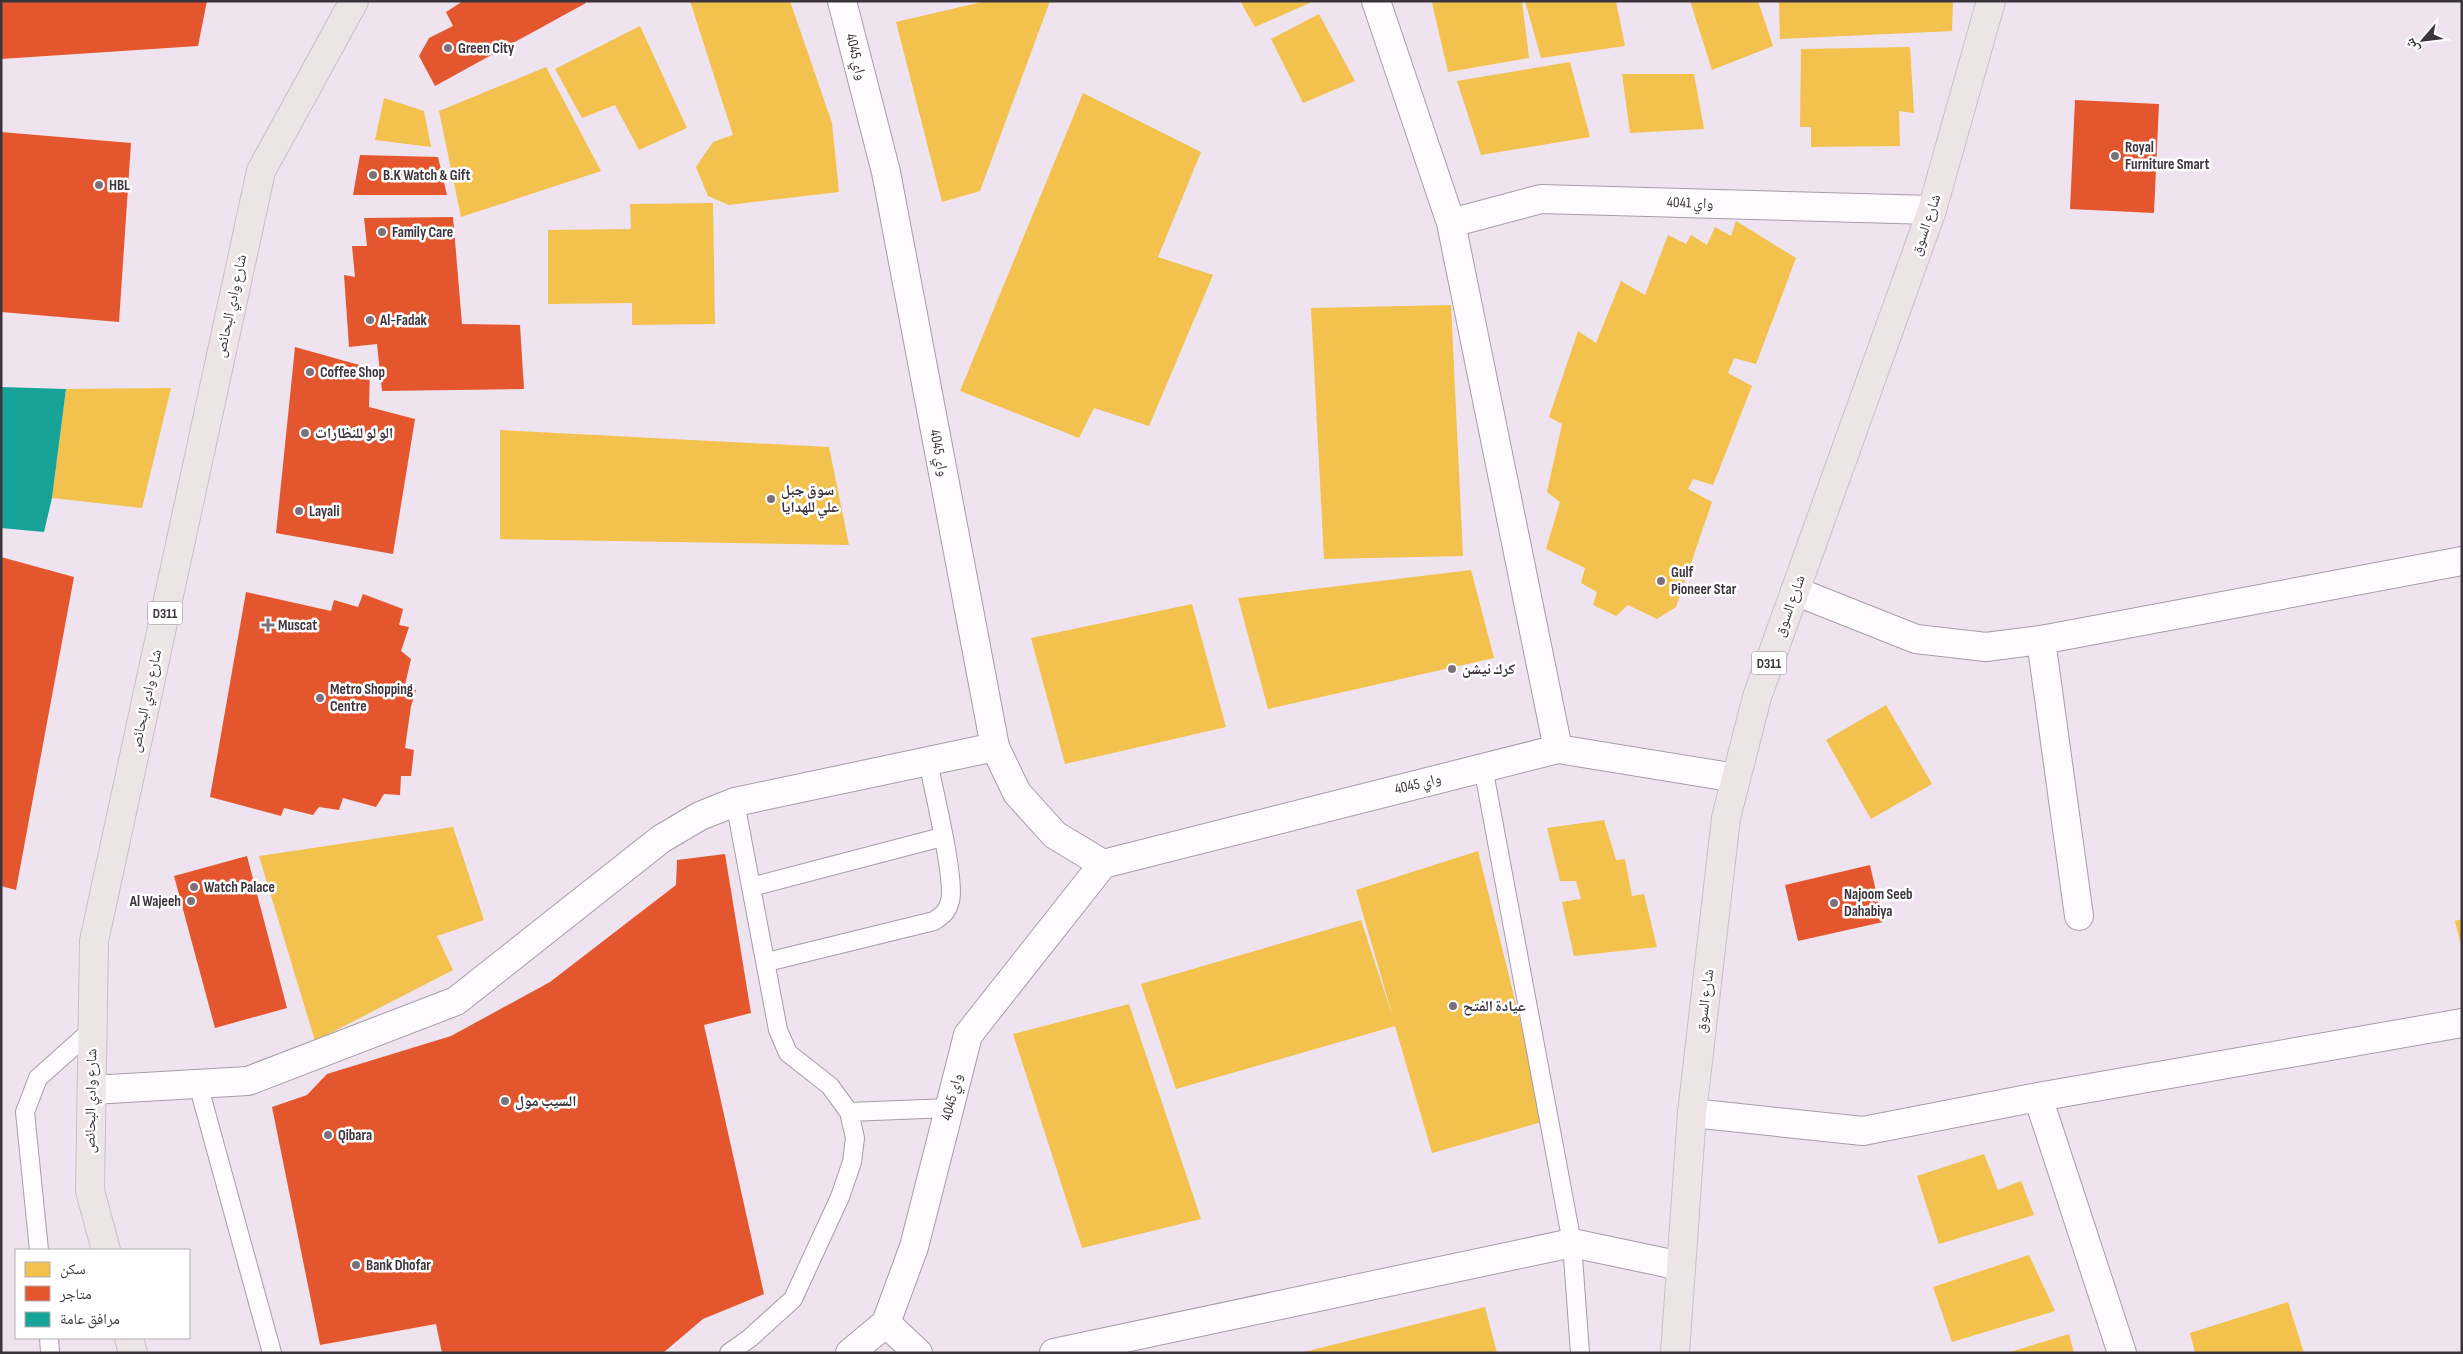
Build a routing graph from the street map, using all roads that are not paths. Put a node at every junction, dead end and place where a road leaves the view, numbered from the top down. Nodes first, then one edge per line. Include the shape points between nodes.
1 (354, 1) edge
2 (842, 1) edge
3 (1376, 1) edge
4 (1991, 1) edge
5 (1932, 210) junction
6 (1451, 223) junction
7 (2462, 561) edge
8 (1795, 591) junction
9 (2041, 640) junction
10 (995, 747) junction
11 (1558, 748) junction
12 (928, 761) junction
13 (1483, 767) junction
14 (1736, 778) junction
15 (735, 802) junction
16 (942, 837) junction
17 (1103, 864) junction
18 (752, 886) junction
19 (2080, 916) dead end
20 (767, 962) junction
21 (2462, 1024) edge
22 (93, 1029) junction
23 (198, 1084) junction
24 (92, 1090) junction
25 (2038, 1097) junction
26 (950, 1108) junction
27 (849, 1112) junction
28 (1692, 1113) junction
29 (1572, 1243) junction
30 (39, 1249) edge
31 (106, 1249) edge
32 (1681, 1266) junction
33 (886, 1323) junction
34 (48, 1339) edge
35 (129, 1339) edge
36 (50, 1353) edge
37 (133, 1353) edge
38 (272, 1353) edge
39 (729, 1353) edge
40 (850, 1353) edge
41 (918, 1353) edge
42 (1054, 1353) edge
43 (1580, 1353) edge
44 (1675, 1353) edge
45 (2122, 1353) edge

1 - 22 main road, شارع وادي البحائص / D311 via 261,171 94,941
2 - 10 street, واي 4045 via 886,172
3 - 6 street
4 - 5 main road, شارع السوق / D311
5 - 6 street, واي 4041 via 1541,199
5 - 8 main road, شارع السوق / D311
6 - 11 street
7 - 9 street
8 - 9 street via 1916,639 1986,647
8 - 14 main road, شارع السوق / D311 via 1757,697
9 - 19 street
10 - 12 street
10 - 17 street, واي 4045 via 1017,793 1054,835
11 - 13 street, واي 4045
11 - 14 street, واي 4045
12 - 15 street
12 - 16 lane
13 - 17 street, واي 4045
13 - 29 lane
14 - 28 main road, شارع السوق / D311 via 1726,818
15 - 18 lane
15 - 23 street via 700,816 662,839 456,1001 248,1081
16 - 18 lane
16 - 20 lane via 951,899 946,912 934,921
17 - 26 street, واي 4045 via 968,1035
18 - 20 lane
20 - 27 lane via 778,1030 788,1053 830,1086
21 - 25 street
22 - 24 main road, شارع وادي البحائص / D311
22 - 30 lane via 38,1078 24,1112
23 - 24 street
23 - 38 lane
24 - 31 main road, شارع وادي البحائص / D311 via 90,1191
25 - 28 street via 1863,1131
25 - 45 street
26 - 27 lane
26 - 33 street, واي 4045 via 914,1247
27 - 39 lane via 855,1138 852,1162 840,1197 793,1299
28 - 32 main road, شارع السوق / D311
29 - 32 street
29 - 42 street
29 - 43 lane
32 - 44 main road, شارع السوق / D311
33 - 40 street, واي 4045
33 - 41 street
34 - 36 lane
35 - 37 main road

